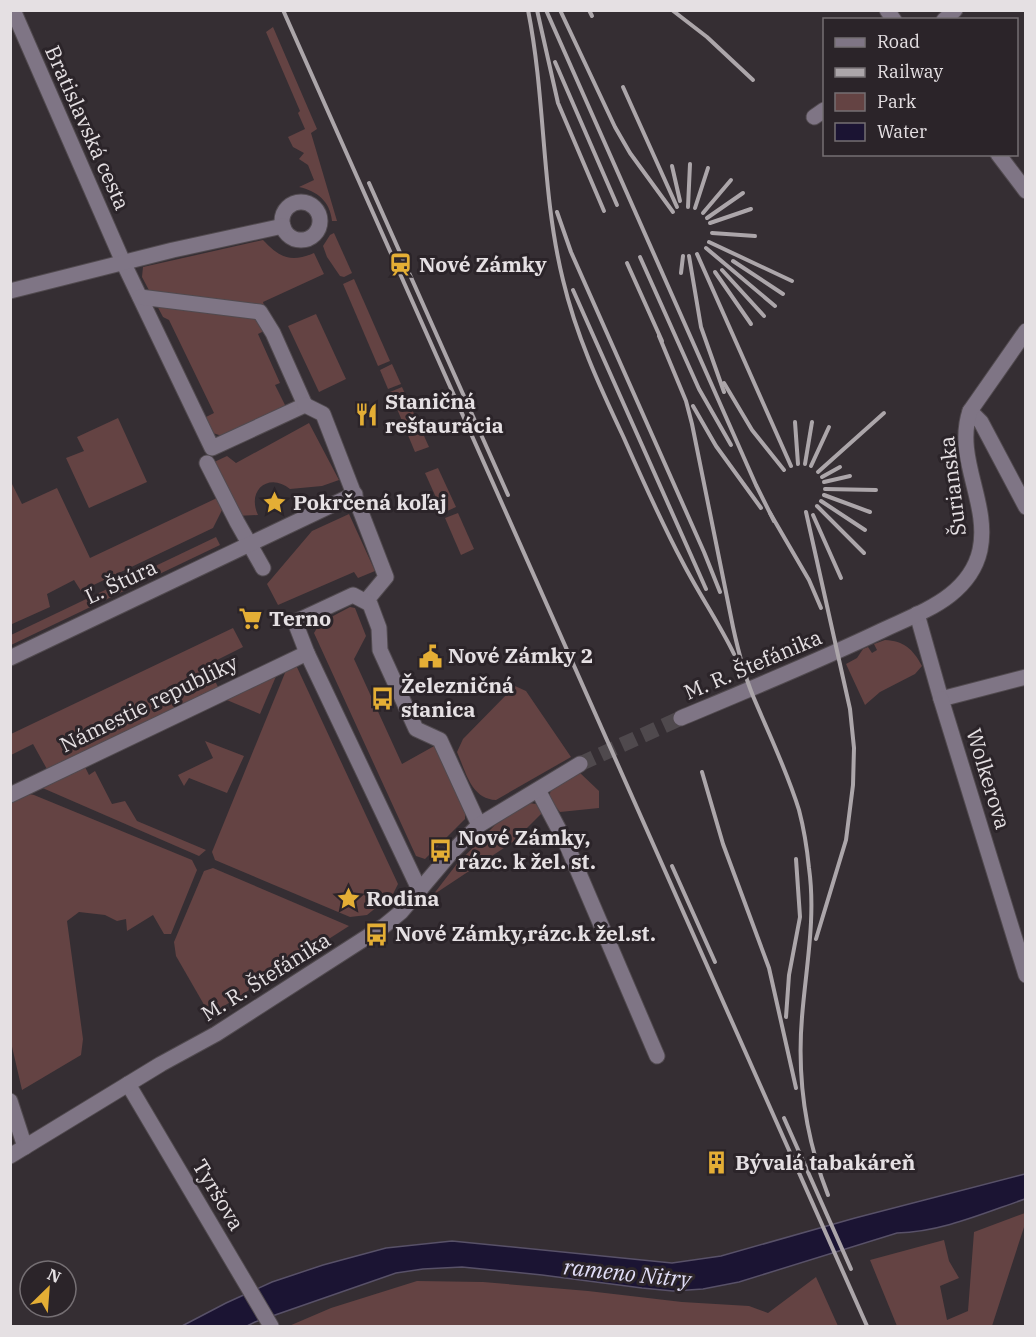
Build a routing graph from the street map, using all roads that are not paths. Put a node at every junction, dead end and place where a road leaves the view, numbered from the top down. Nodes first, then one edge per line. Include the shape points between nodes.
1 (13, 10) edge
2 (1000, 156) edge
3 (1026, 191) edge
4 (283, 226) dead end
5 (123, 262) junction
6 (10, 291) edge
7 (140, 297) junction
8 (1026, 331) edge
9 (305, 405) junction
10 (970, 411) junction
11 (207, 463) dead end
12 (355, 494) junction
13 (1026, 507) edge
14 (250, 545) junction
15 (263, 568) dead end
16 (366, 601) junction
17 (917, 614) junction
18 (842, 650) joint
19 (307, 653) junction
20 (10, 658) edge
21 (1026, 677) edge
22 (941, 699) junction
23 (681, 718) tunnel mouth
24 (580, 764) tunnel mouth
25 (538, 790) junction
26 (10, 795) edge
27 (479, 825) junction
28 (420, 891) junction
29 (1026, 975) edge
30 (657, 1056) dead end
31 (128, 1084) junction
32 (10, 1101) edge
33 (26, 1147) junction
34 (10, 1156) edge
35 (270, 1325) edge

1 - 5 street, Bratislavská cesta
2 - 3 street
4 - 5 street
5 - 6 street
5 - 7 street, Bratislavská cesta
7 - 9 street via 260,312
7 - 9 street, Bratislavská cesta via 212,448
8 - 10 street, Šurianska
9 - 12 street via 323,414
10 - 13 street via 981,422
10 - 17 street, Šurianska via 965,443 981,522 980,549 971,572 959,587
11 - 14 street
12 - 14 street
12 - 16 street via 386,578
14 - 15 street
14 - 20 street, Ľ. Štúra
16 - 19 street via 353,595 295,622
16 - 27 street via 379,628 380,650 416,729 440,740
17 - 18 street, Šurianska
17 - 22 street, Wolkerova
18 - 23 street, M. R. Štefánika
19 - 26 street, Námestie republiky
19 - 28 street
21 - 22 street
22 - 29 street, Wolkerova
24 - 25 street, M. R. Štefánika
25 - 27 street, M. R. Štefánika
25 - 30 street via 569,843
27 - 28 street, M. R. Štefánika
28 - 31 street, M. R. Štefánika via 384,926 216,1034
31 - 33 street, M. R. Štefánika
31 - 35 street, Tyršova
32 - 33 street
33 - 34 street, M. R. Štefánika

